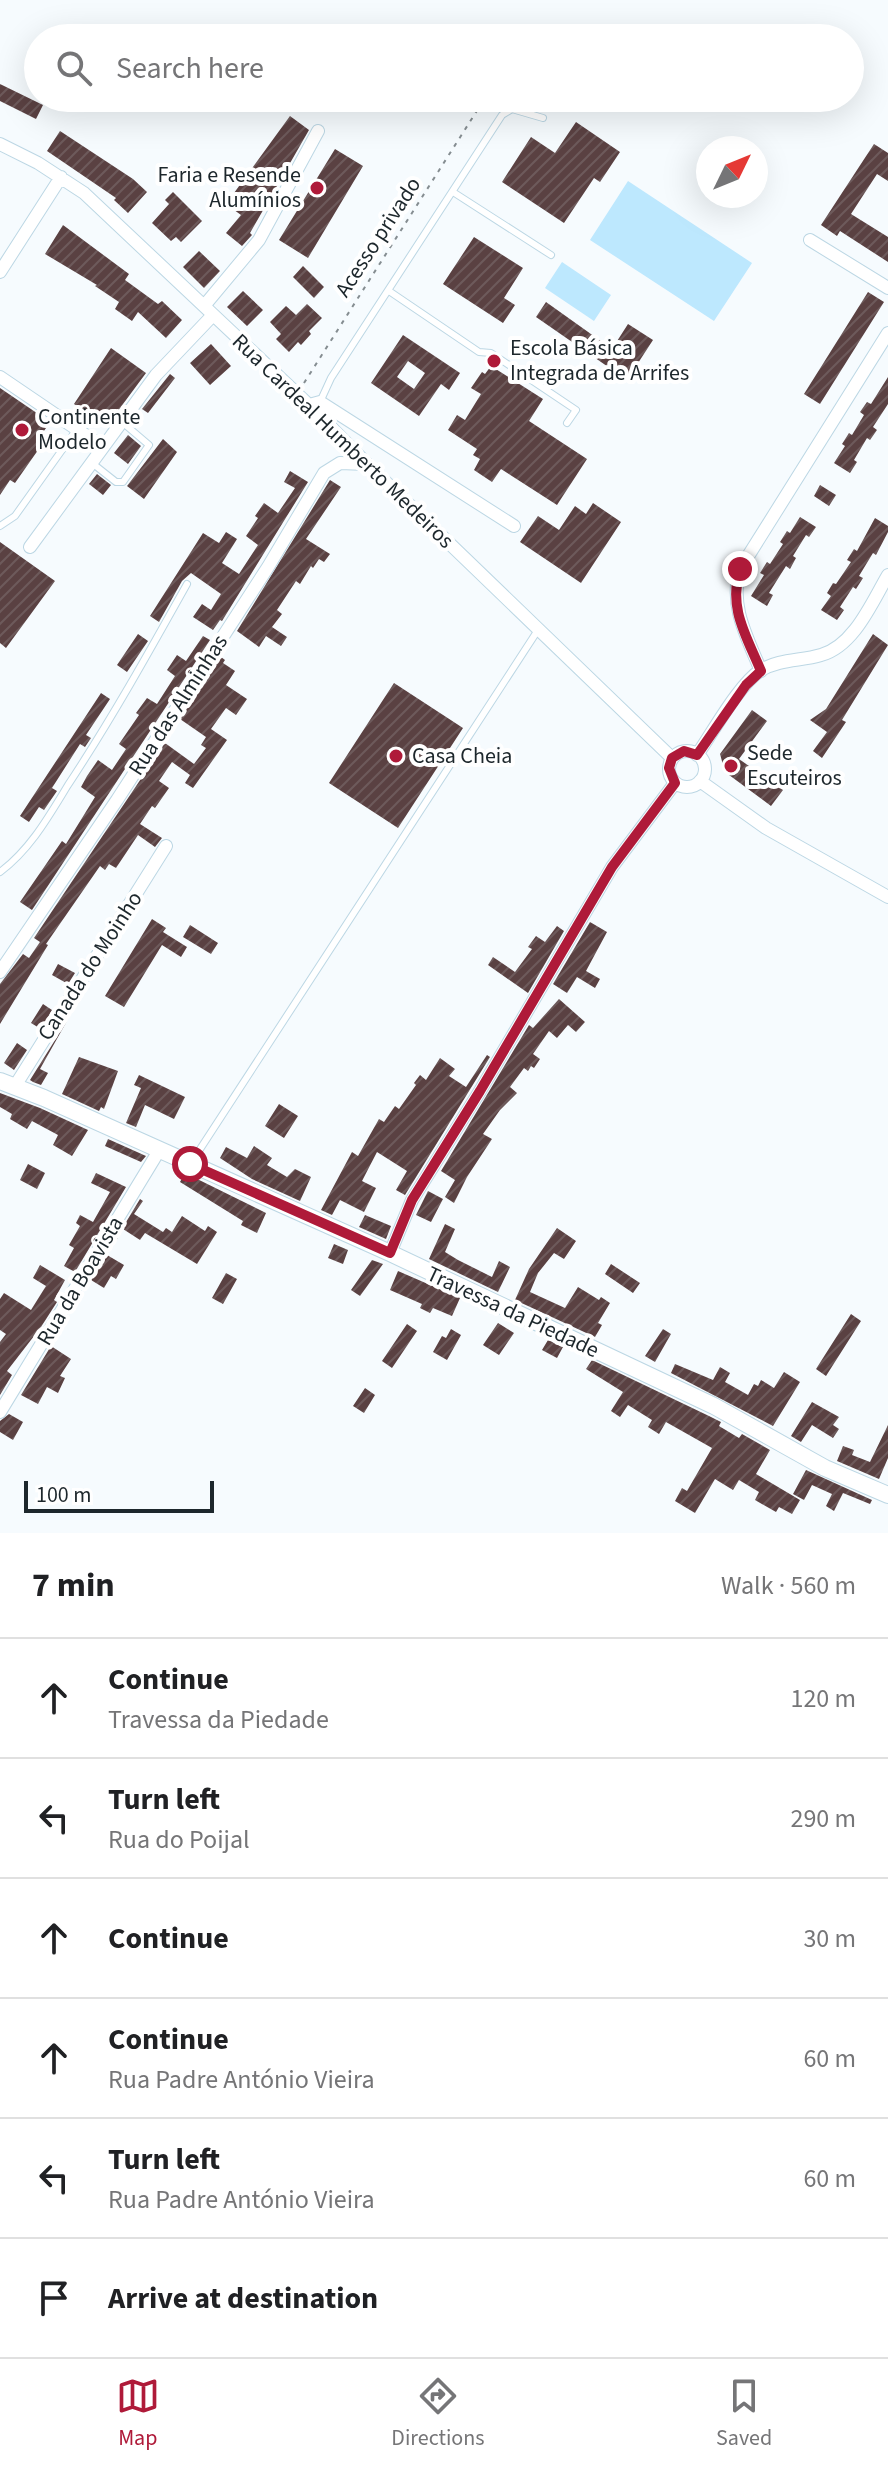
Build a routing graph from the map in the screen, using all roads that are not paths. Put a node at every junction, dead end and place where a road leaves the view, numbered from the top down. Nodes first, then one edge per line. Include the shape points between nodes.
1 (506, 112) edge
2 (516, 112) edge
3 (543, 118) dead end
4 (318, 131) dead end
5 (0, 144) edge
6 (61, 177) junction
7 (453, 192) junction
8 (810, 240) dead end
9 (551, 255) dead end
10 (0, 272) edge
11 (888, 288) edge
12 (389, 291) junction
13 (208, 311) junction
14 (888, 333) edge
15 (0, 377) edge
16 (314, 403) junction
17 (348, 421) junction
18 (122, 422) junction
19 (567, 423) dead end
20 (77, 429) junction
21 (340, 437) junction
22 (103, 447) junction
23 (92, 463) junction
24 (367, 464) junction
25 (0, 526) edge
26 (514, 526) dead end
27 (30, 547) dead end
28 (888, 575) edge
29 (187, 584) dead end
30 (538, 630) junction
31 (761, 671) junction
32 (697, 755) junction
33 (672, 758) junction
34 (700, 781) junction
35 (675, 783) junction
36 (166, 846) dead end
37 (0, 872) edge
38 (888, 897) edge
39 (0, 972) edge
40 (8, 1084) edge
41 (160, 1149) junction
42 (190, 1164) junction
43 (390, 1253) junction
44 (0, 1412) edge
45 (888, 1495) edge

1 - 7 lane
2 - 3 lane
4 - 13 street via 259,240
5 - 6 street, Rua Cardeal Humberto Medeiros
6 - 10 street
6 - 13 street, Rua Cardeal Humberto Medeiros
7 - 9 lane
7 - 12 lane
8 - 11 street
12 - 16 lane
12 - 19 lane via 576,410
13 - 16 street, Rua Cardeal Humberto Medeiros
13 - 18 street
14 - 31 street via 740,569 735,601
15 - 20 street
16 - 17 street
16 - 21 street, Rua Cardeal Humberto Medeiros
17 - 21 street
17 - 26 street
18 - 22 street
18 - 23 lane via 149,445 123,482
20 - 22 street
20 - 25 lane via 15,516
21 - 24 street, Rua Cardeal Humberto Medeiros
22 - 23 street
23 - 27 street
24 - 30 street, Rua Cardeal Humberto Medeiros
24 - 39 street, Rua das Alminhas via 340,463 324,473 117,800
28 - 31 street via 856,627 833,650
29 - 37 lane via 49,815
30 - 33 street, Rua Cardeal Humberto Medeiros
30 - 42 lane
31 - 32 street
32 - 33 street via 684,751
32 - 34 street via 705,767
33 - 35 street via 669,768
34 - 35 street via 688,787
34 - 38 street via 766,828
35 - 43 street via 612,867 412,1200
36 - 40 street, Canada do Moinho
40 - 41 street, Travessa da Piedade
41 - 42 street, Travessa da Piedade
41 - 44 street, Rua da Boavista
42 - 43 street, Travessa da Piedade
43 - 45 street, Travessa da Piedade

